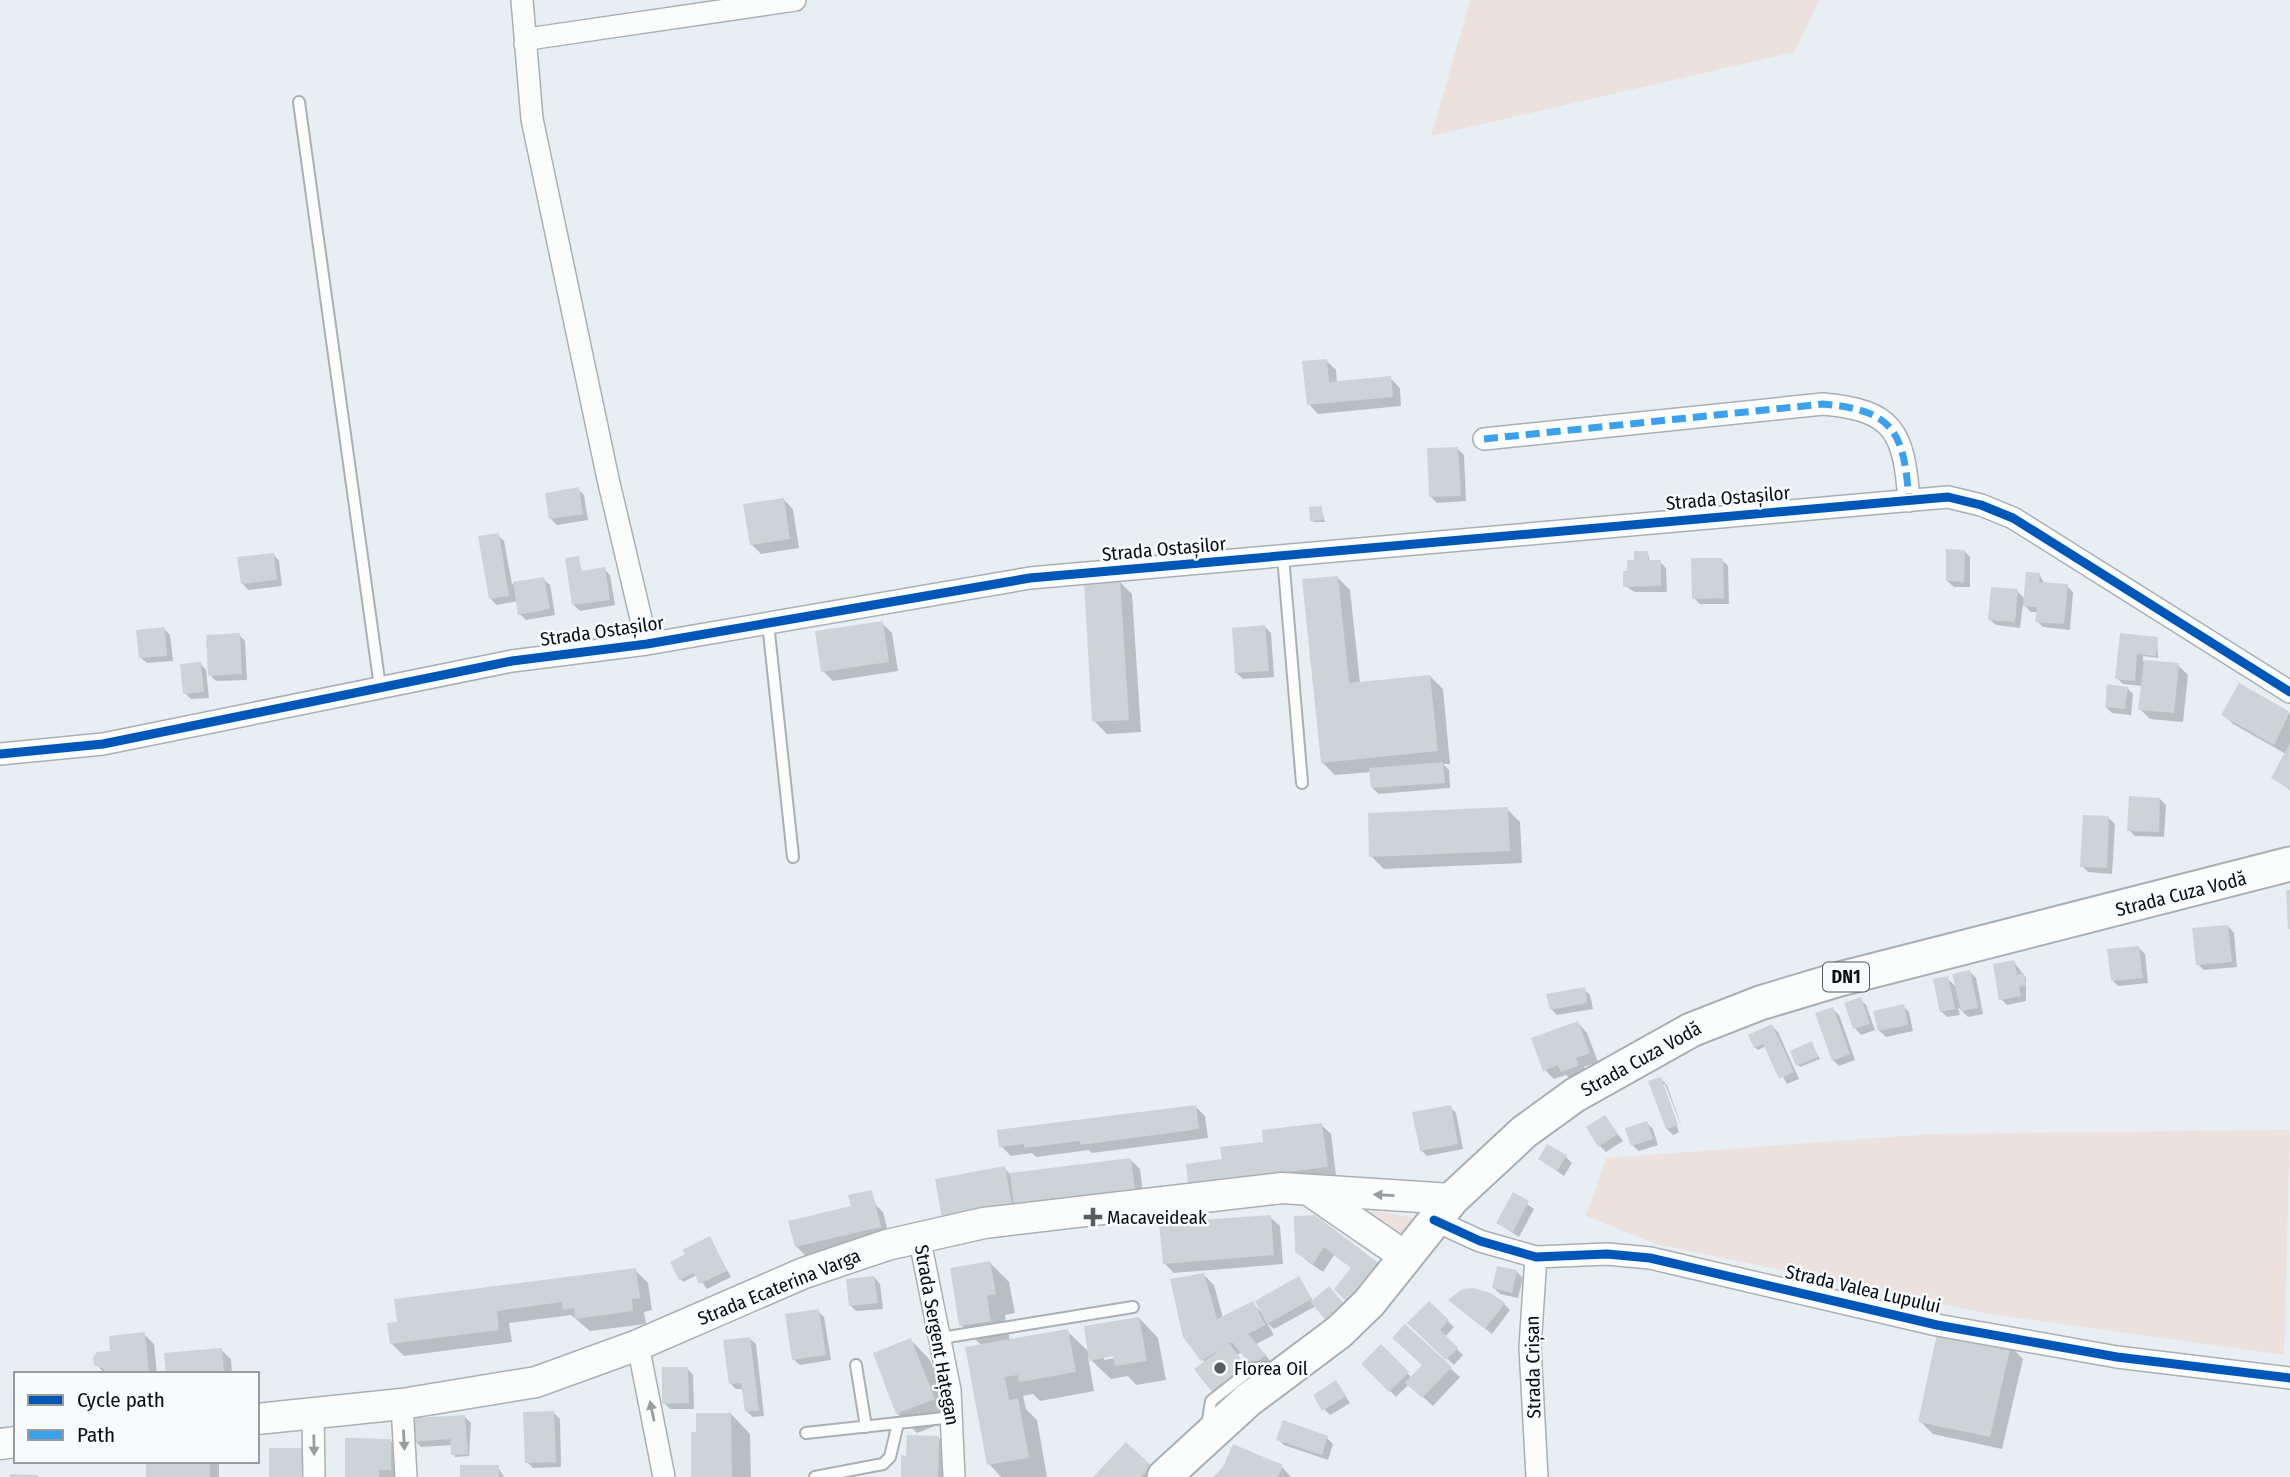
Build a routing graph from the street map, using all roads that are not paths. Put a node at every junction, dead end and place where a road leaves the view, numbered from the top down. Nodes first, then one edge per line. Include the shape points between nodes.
1 (522, 0) edge
2 (795, 0) edge
3 (525, 44) junction
4 (299, 102) dead end
5 (1484, 439) dead end
6 (1909, 500) junction
7 (1283, 556) junction
8 (768, 623) junction
9 (647, 644) junction
10 (380, 687) junction
11 (2290, 692) edge
12 (0, 754) edge
13 (1302, 783) dead end
14 (793, 857) dead end
15 (2290, 864) edge
16 (1310, 1191) junction
17 (1443, 1210) junction
18 (919, 1236) junction
19 (1536, 1256) junction
20 (1406, 1257) junction
21 (1133, 1307) dead end
22 (941, 1338) junction
23 (638, 1345) junction
24 (856, 1365) dead end
25 (2290, 1378) edge
26 (402, 1404) junction
27 (313, 1413) junction
28 (954, 1416) junction
29 (259, 1419) edge
30 (898, 1423) junction
31 (866, 1427) junction
32 (806, 1433) dead end
33 (314, 1477) edge
34 (406, 1477) edge
35 (664, 1477) edge
36 (815, 1477) edge
37 (954, 1477) edge
38 (1164, 1477) edge
39 (1537, 1477) edge

1 - 3 street
2 - 3 street via 535,38
3 - 9 street via 531,119
4 - 10 lane
5 - 6 street via 1823,404 1849,407 1890,426 1902,446
6 - 7 street, Strada Ostașilor
6 - 11 street, Strada Ostașilor via 1948,497 2013,518
7 - 8 street, Strada Ostașilor via 1030,578
7 - 13 lane
8 - 9 street, Strada Ostașilor
8 - 14 lane
9 - 10 street, Strada Ostașilor via 512,661
10 - 12 street, Strada Ostașilor via 103,744
15 - 17 main road, Strada Cuza Vodă / DN1 via 1840,979 1690,1030 1575,1094 1524,1132
17 -> 16 main road, Strada Ecaterina Varga
16 - 18 main road, Strada Ecaterina Varga via 1247,1191 984,1223
16 - 20 main road
17 - 19 street, Strada Valea Lupului via 1480,1241
17 - 20 main road, Strada Cuza Vodă / DN1
18 - 22 street, Strada Sergent Hațegan
18 - 23 main road, Strada Ecaterina Varga via 804,1273
19 - 25 street, Strada Valea Lupului via 1650,1258 1950,1327 2117,1357
19 - 39 street, Strada Crișan via 1530,1347
20 - 38 main road, Strada Cuza Vodă / DN1 via 1359,1312 1205,1437
21 - 22 lane
22 - 28 street, Strada Sergent Hațegan
23 - 26 main road, Strada Ecaterina Varga via 536,1382
35 -> 23 street
24 - 31 lane
26 - 27 main road, Strada Ecaterina Varga
26 -> 34 street
27 - 29 main road, Strada Ecaterina Varga
27 -> 33 street
28 - 30 lane
28 - 37 street, Strada Sergent Hațegan
30 - 31 lane
30 - 36 lane via 890,1457 883,1464
31 - 32 lane

